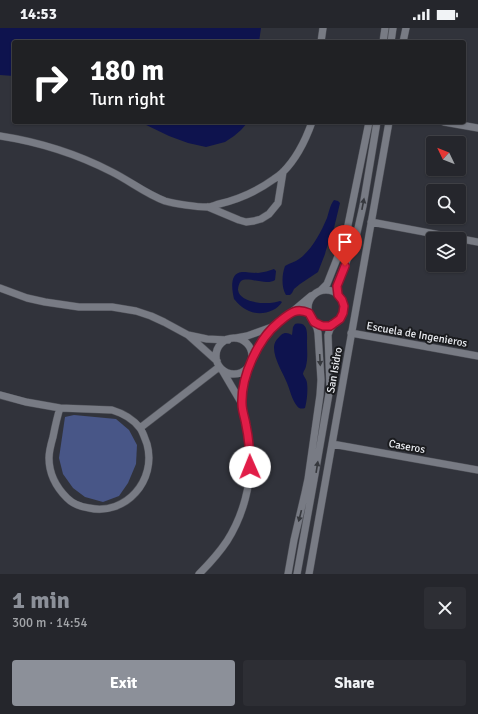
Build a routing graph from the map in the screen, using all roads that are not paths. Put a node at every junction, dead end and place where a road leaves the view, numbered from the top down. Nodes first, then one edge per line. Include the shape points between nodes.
1 (323, 28) edge
2 (385, 28) edge
3 (394, 28) edge
4 (406, 28) edge
5 (321, 40) edge
6 (382, 40) edge
7 (391, 40) edge
8 (403, 40) edge
9 (311, 124) edge
10 (369, 124) edge
11 (377, 124) edge
12 (389, 124) edge
13 (455, 124) edge
14 (478, 128) edge
15 (0, 136) edge
16 (283, 172) junction
17 (208, 207) junction
18 (371, 222) junction
19 (478, 242) edge
20 (0, 288) edge
21 (317, 293) junction
22 (338, 295) junction
23 (292, 312) junction
24 (309, 313) junction
25 (314, 322) junction
26 (333, 324) junction
27 (272, 327) junction
28 (351, 333) junction
29 (188, 335) junction
30 (231, 339) junction
31 (478, 356) edge
32 (250, 364) junction
33 (219, 366) junction
34 (0, 395) edge
35 (242, 404) junction
36 (60, 408) junction
37 (140, 428) junction
38 (332, 444) junction
39 (478, 470) edge
40 (309, 494) junction
41 (199, 574) edge
42 (288, 574) edge
43 (297, 574) edge
44 (309, 574) edge

1 - 5 street
2 - 6 street
3 - 7 street
4 - 8 street
9 - 16 street via 300,149
10 - 21 street via 344,239 327,284
22 -> 11 street via 338,281 353,246 359,222
12 - 18 street, San Isidro
13 - 14 street
15 - 17 street via 35,142 77,156 103,167 165,201
16 - 17 street via 253,193
16 - 17 street via 278,203 261,219 246,222
18 - 19 street
18 - 28 street, San Isidro
20 - 29 street via 45,302 136,311
21 - 22 street via 330,291
21 - 23 street
21 - 24 street via 309,303
22 - 26 street via 343,303 343,313
23 - 24 street
23 - 27 street
24 - 25 street
25 - 26 street via 323,326
25 -> 40 street via 318,333 321,380
40 -> 26 street via 330,388 328,335
27 - 30 street
27 - 32 street
28 - 31 street, Escuela de Ingenieros
28 - 38 street, San Isidro
29 - 30 street via 217,340
29 - 33 street
30 - 32 street via 244,341 252,351
30 - 33 street via 218,348 216,355
32 - 33 street via 244,372 238,374 231,374
32 - 35 street via 244,383
33 - 35 street
33 - 37 street
34 - 36 street
35 - 41 street via 250,453 248,482 242,510 226,541
36 - 37 street via 112,410 119,412
36 - 37 street via 49,452 51,472 62,494 84,508 100,510 123,503 145,479 149,458
38 - 39 street, Caseros
38 - 44 street, San Isidro
40 -> 42 street via 294,540
40 - 43 street

